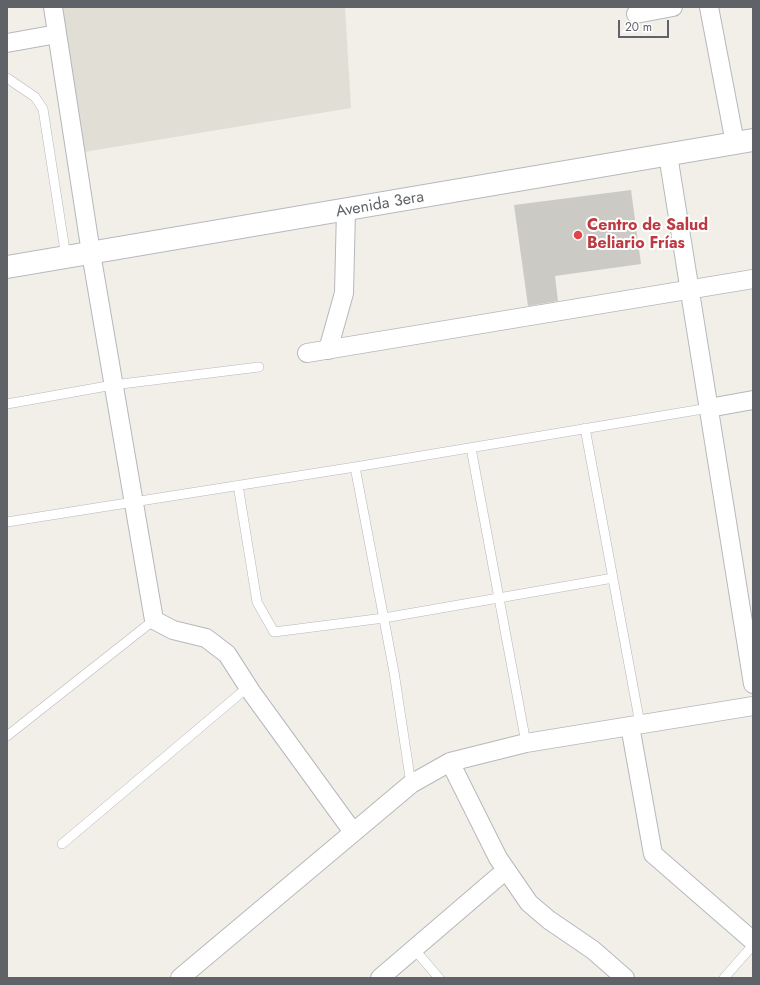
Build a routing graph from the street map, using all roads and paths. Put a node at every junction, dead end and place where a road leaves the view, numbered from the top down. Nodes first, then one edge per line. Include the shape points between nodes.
1 (53, 7) edge
2 (709, 7) edge
3 (57, 34) junction
4 (7, 43) edge
5 (7, 78) edge
6 (744, 141) edge
7 (668, 155) junction
8 (346, 210) junction
9 (91, 253) junction
10 (66, 257) junction
11 (7, 267) edge
12 (753, 279) edge
13 (689, 290) junction
14 (328, 350) junction
15 (307, 353) dead end
16 (259, 367) dead end
17 (113, 385) junction
18 (753, 400) edge
19 (7, 404) edge
20 (708, 408) junction
21 (585, 428) junction
22 (471, 448) junction
23 (355, 467) junction
24 (238, 485) junction
25 (134, 501) junction
26 (7, 522) edge
27 (613, 578) junction
28 (499, 599) junction
29 (384, 618) junction
30 (154, 620) junction
31 (753, 684) edge
32 (248, 687) junction
33 (753, 706) edge
34 (635, 725) junction
35 (7, 736) edge
36 (526, 743) junction
37 (450, 762) junction
38 (411, 784) junction
39 (353, 832) junction
40 (62, 844) dead end
41 (506, 870) junction
42 (753, 941) edge
43 (753, 945) edge
44 (414, 950) junction
45 (180, 978) edge
46 (380, 978) edge
47 (439, 978) edge
48 (625, 978) edge
49 (724, 978) edge

1 - 3 street
2 - 6 street
3 - 4 street
3 - 9 street
5 - 10 lane via 35,97 43,109
6 - 7 street, Avenida 3era
7 - 8 street, Avenida 3era
7 - 13 street
8 - 9 street, Avenida 3era
8 - 14 street via 344,293
9 - 10 street, Avenida 3era
9 - 17 street
10 - 11 street, Avenida 3era
12 - 13 street
13 - 14 street
13 - 20 street
14 - 15 street
16 - 17 lane
17 - 19 lane
17 - 25 street
18 - 20 street
20 - 21 lane
20 - 31 street
21 - 22 lane
21 - 27 lane
22 - 23 lane
22 - 28 lane
23 - 24 lane
23 - 29 lane
24 - 25 lane
24 - 29 lane via 257,602 274,632
25 - 26 lane
25 - 30 street
27 - 28 lane
27 - 34 lane
28 - 29 lane
28 - 36 lane
29 - 38 lane
30 - 32 street via 173,630 206,638 228,654
30 - 35 lane
32 - 39 street
32 - 40 lane
33 - 34 street
34 - 36 street
34 - 42 street via 653,854
36 - 37 street
37 - 38 street
37 - 41 street
38 - 39 street
39 - 45 street
41 - 44 street
41 - 48 street via 528,903 593,950
43 - 49 lane
44 - 46 street
44 - 47 lane

